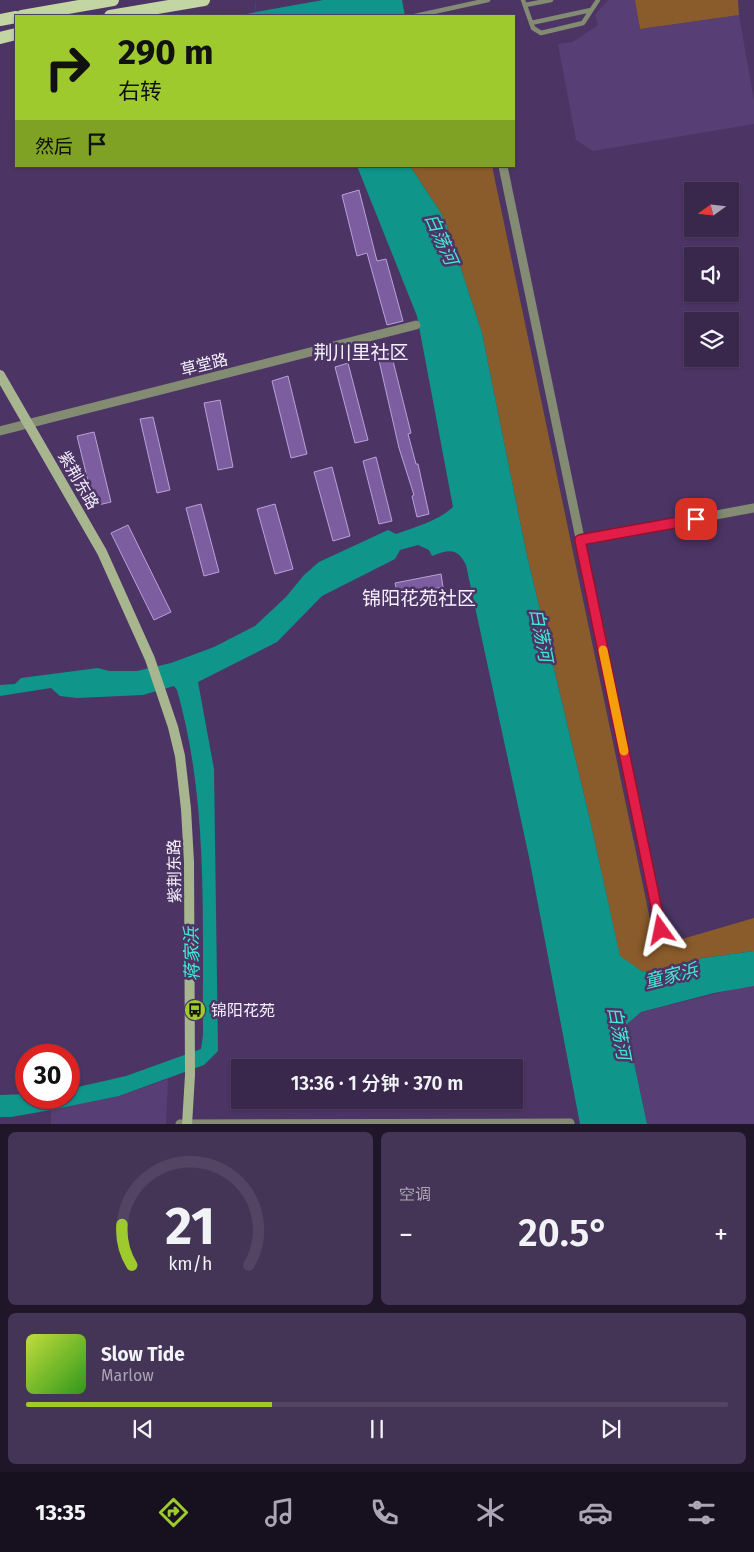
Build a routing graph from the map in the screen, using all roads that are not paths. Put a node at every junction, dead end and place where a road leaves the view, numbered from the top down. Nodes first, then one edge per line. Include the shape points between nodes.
1 (113, 0) edge
2 (204, 0) edge
3 (488, 0) edge
4 (551, 0) edge
5 (598, 0) edge
6 (524, 3) edge
7 (592, 10) junction
8 (28, 15) edge
9 (116, 15) edge
10 (420, 15) edge
11 (15, 17) edge
12 (0, 20) edge
13 (531, 23) junction
14 (15, 34) edge
15 (0, 38) edge
16 (503, 167) edge
17 (416, 325) dead end
18 (0, 374) edge
19 (0, 386) edge
20 (25, 425) junction
21 (0, 432) edge
22 (754, 508) edge
23 (580, 540) junction
24 (661, 930) dead end
25 (186, 1077) junction
26 (570, 1123) dead end
27 (180, 1124) edge
28 (187, 1124) edge

1 - 8 main road
2 - 9 main road
3 - 10 lane
4 - 6 lane
5 - 7 lane
6 - 13 lane
7 - 13 lane
7 - 13 lane via 583,23 541,33
11 - 12 main road
14 - 15 main road
16 - 23 street
17 - 20 street, 草堂路
18 - 20 street, 紫荆东路
19 - 20 street, 紫荆东路
20 - 21 street, 草堂路
20 - 25 street, 紫荆东路 via 92,542 148,660 163,700 179,791 183,854
22 - 23 street
23 - 24 street
25 - 27 street
25 - 28 street
26 - 28 street
27 - 28 street

